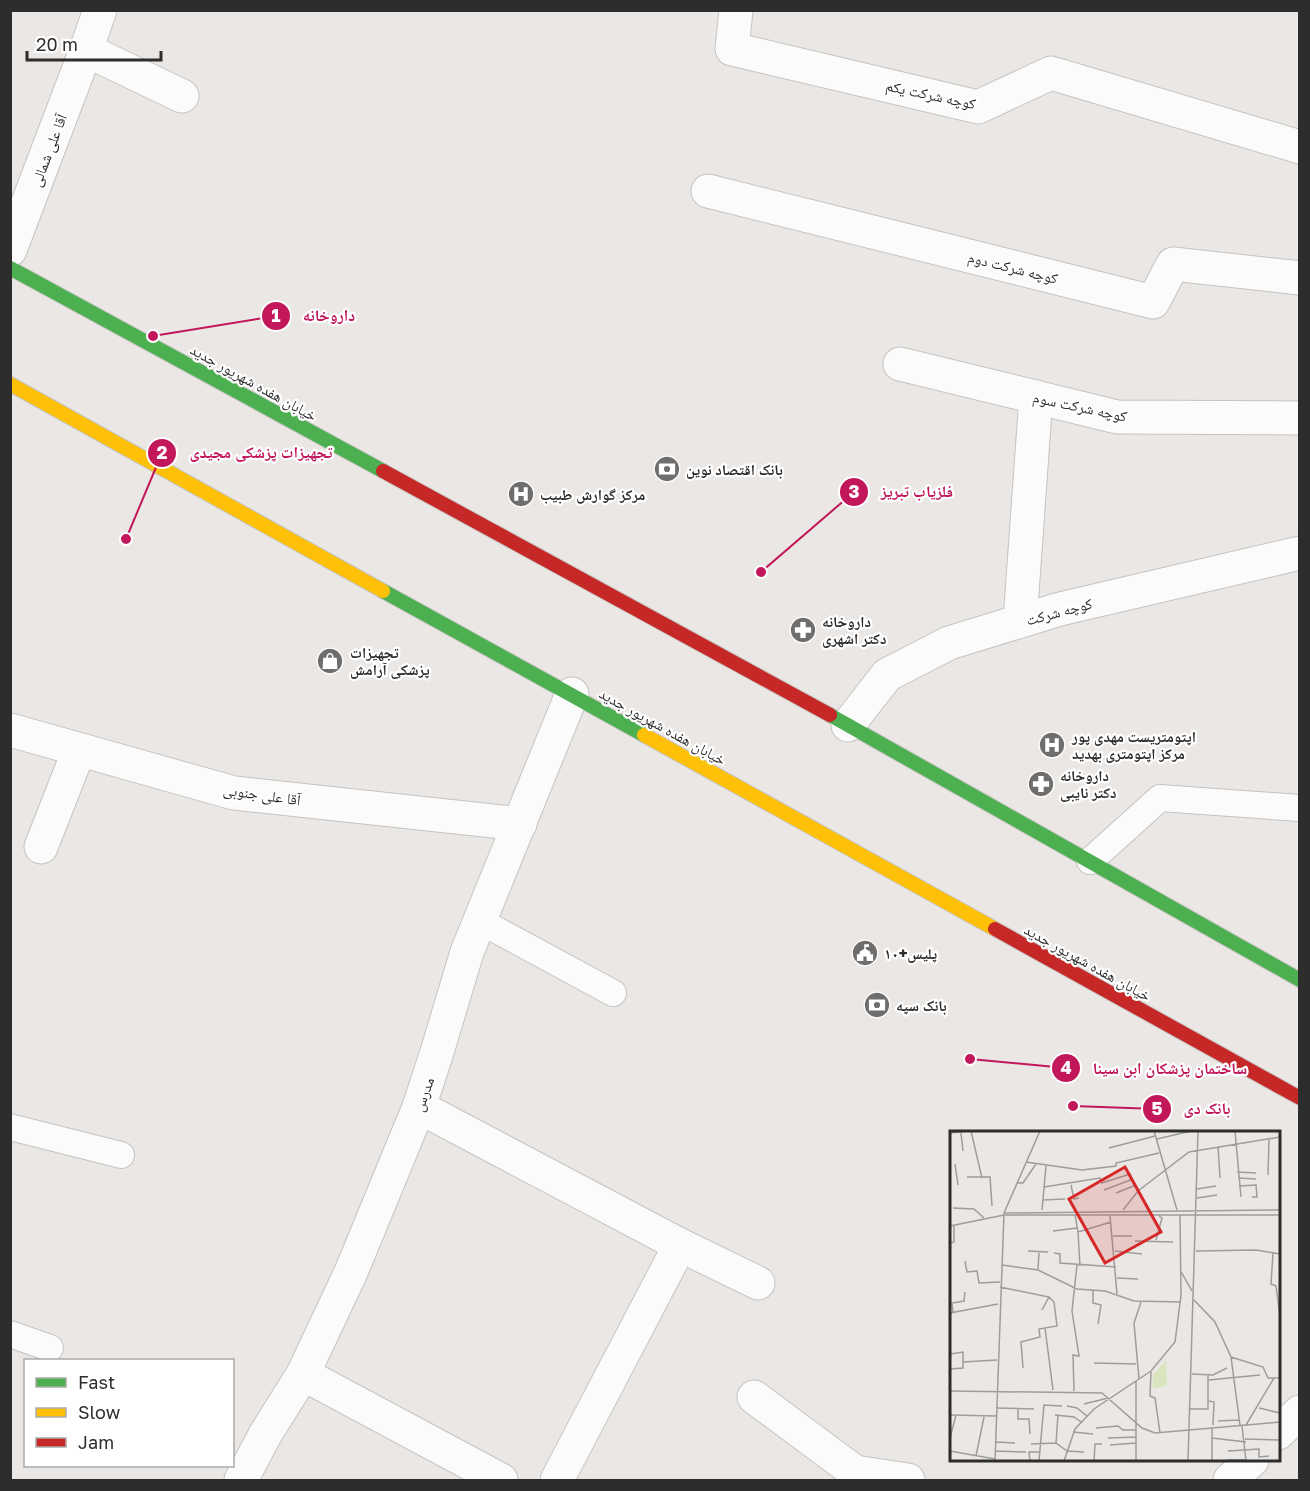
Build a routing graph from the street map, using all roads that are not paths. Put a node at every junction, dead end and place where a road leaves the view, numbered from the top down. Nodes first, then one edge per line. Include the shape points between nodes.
1 (100, 10) edge
2 (736, 10) edge
3 (86, 50) junction
4 (182, 96) dead end
5 (1299, 147) edge
6 (708, 191) dead end
7 (10, 250) edge
8 (10, 268) edge
9 (1299, 278) edge
10 (900, 364) dead end
11 (10, 384) edge
12 (1036, 397) junction
13 (1299, 418) edge
14 (1299, 553) edge
15 (1020, 621) junction
16 (572, 694) junction
17 (848, 725) junction
18 (10, 730) edge
19 (79, 750) junction
20 (1299, 807) edge
21 (520, 824) junction
22 (41, 847) dead end
23 (1090, 861) junction
24 (480, 921) junction
25 (1299, 980) edge
26 (613, 993) dead end
27 (1299, 1098) edge
28 (419, 1107) junction
29 (10, 1127) edge
30 (121, 1155) dead end
31 (680, 1245) junction
32 (758, 1283) dead end
33 (10, 1334) edge
34 (50, 1348) dead end
35 (303, 1374) junction
36 (754, 1397) dead end
37 (1299, 1412) edge
38 (1280, 1431) edge
39 (1250, 1461) edge
40 (241, 1480) edge
41 (501, 1480) edge
42 (557, 1480) edge
43 (908, 1480) edge
44 (1230, 1480) edge

1 - 3 street, آقا علی شمالی
2 - 5 street, کوچه شرکت یکم via 732,49 978,107 1051,73
3 - 4 street
3 - 7 street, آقا علی شمالی
6 - 9 street, کوچه شرکت دوم via 1153,302 1173,264
8 - 17 main road, خیابان هفده شهریور جدید
10 - 12 street, کوچه شرکت سوم
11 - 16 main road, خیابان هفده شهریور جدید
12 - 13 street, کوچه شرکت سوم via 1118,417
12 - 15 street
14 - 15 street, کوچه شرکت
15 - 17 street, کوچه شرکت via 950,644 888,675
16 - 21 street, مدرس
16 - 27 main road, خیابان هفده شهریور جدید
17 - 23 main road, خیابان هفده شهریور جدید
18 - 19 street, آقا علی جنوبی
19 - 21 street, آقا علی جنوبی via 234,793
19 - 22 street
20 - 23 lane via 1160,798
21 - 24 street, مدرس
23 - 25 main road, خیابان هفده شهریور جدید
24 - 26 lane
24 - 28 street, مدرس
28 - 31 street
28 - 35 street, مدرس via 351,1272
29 - 30 lane
31 - 32 street
31 - 42 street
33 - 34 lane
35 - 40 street, مدرس
35 - 41 street
36 - 43 street via 855,1472
37 - 38 street
39 - 44 street

